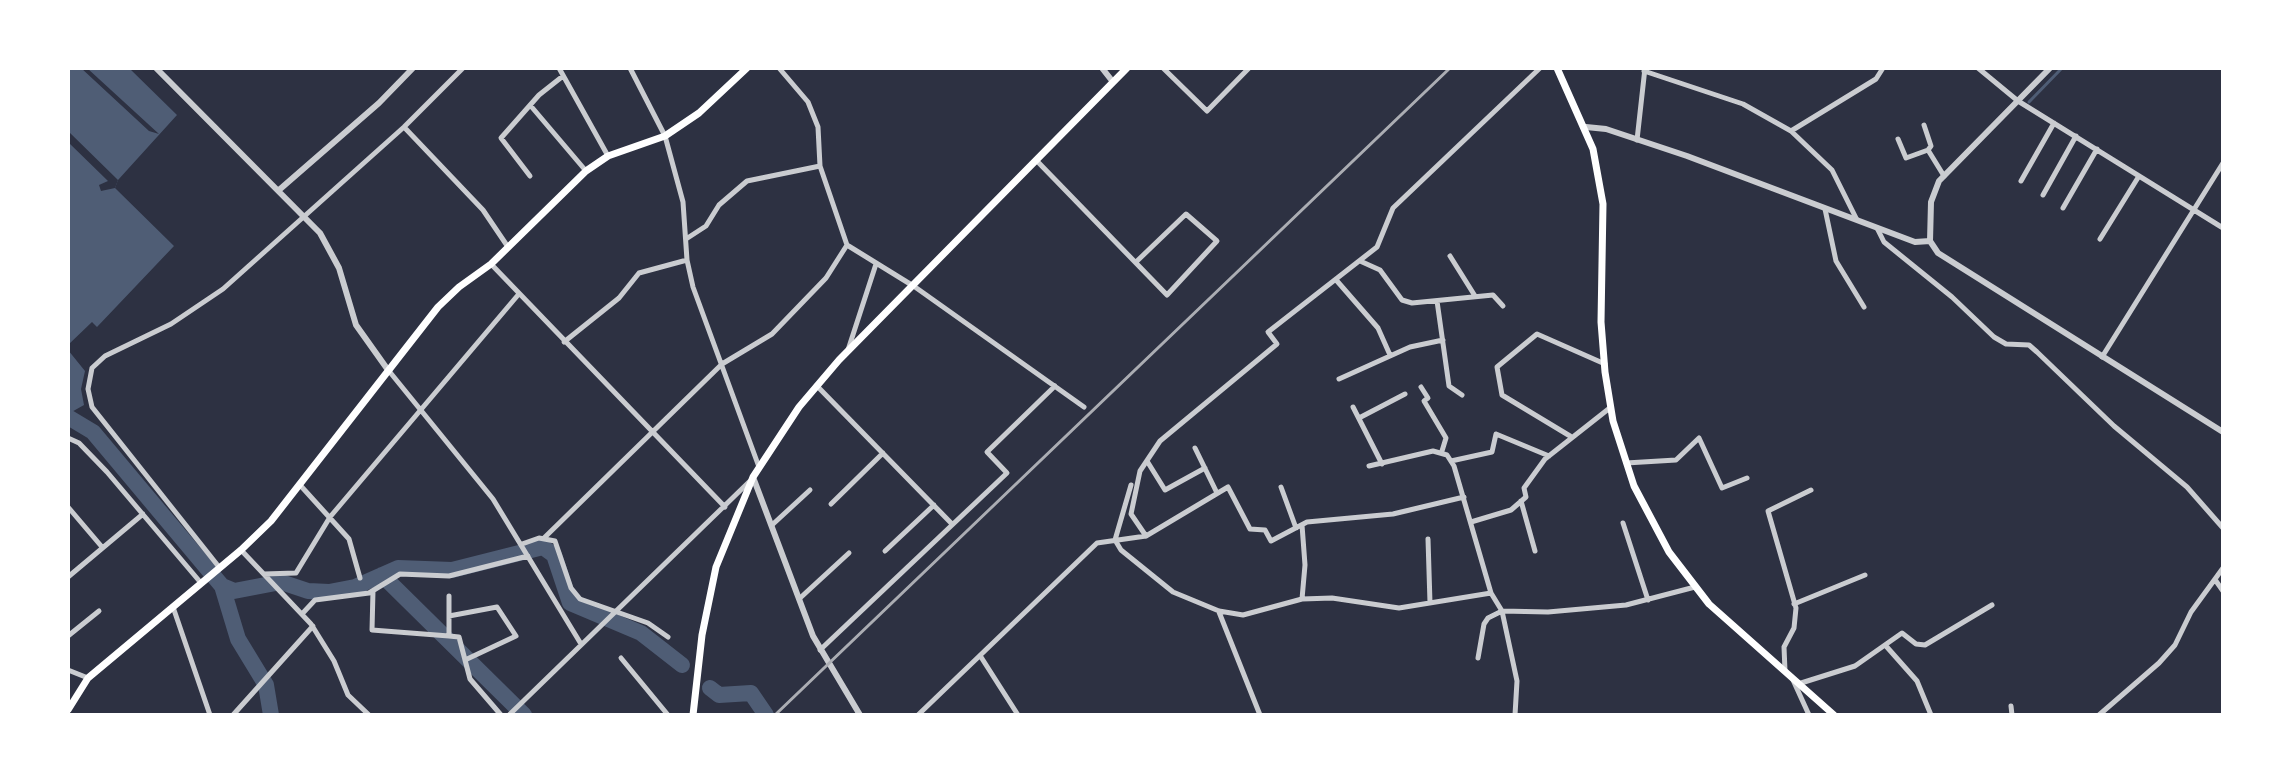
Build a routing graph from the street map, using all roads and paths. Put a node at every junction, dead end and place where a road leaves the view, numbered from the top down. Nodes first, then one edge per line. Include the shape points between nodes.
1 (156, 68) edge
2 (413, 68) edge
3 (463, 68) edge
4 (559, 68) edge
5 (630, 68) edge
6 (747, 68) edge
7 (779, 68) edge
8 (1102, 68) edge
9 (1127, 68) edge
10 (1163, 68) edge
11 (1249, 68) edge
12 (1540, 68) edge
13 (1557, 68) edge
14 (1883, 68) edge
15 (1978, 68) edge
16 (2050, 68) edge
17 (1644, 70) edge
18 (563, 76) junction
19 (1113, 82) junction
20 (2018, 101) junction
21 (530, 105) junction
22 (2054, 123) junction
23 (1924, 125) dead end
24 (404, 127) junction
25 (1586, 127) junction
26 (1791, 131) junction
27 (665, 136) junction
28 (2076, 136) junction
29 (1898, 139) dead end
30 (1637, 140) junction
31 (2097, 149) junction
32 (1928, 150) junction
33 (608, 156) junction
34 (1036, 160) junction
35 (2223, 163) edge
36 (820, 166) junction
37 (586, 171) junction
38 (530, 176) dead end
39 (1944, 176) junction
40 (2139, 176) junction
41 (2021, 181) dead end
42 (279, 190) junction
43 (2043, 195) dead end
44 (1825, 208) junction
45 (2063, 208) dead end
46 (2194, 210) junction
47 (305, 214) junction
48 (1857, 220) junction
49 (1876, 227) junction
50 (2223, 228) edge
51 (686, 239) junction
52 (2100, 239) dead end
53 (1930, 241) junction
54 (847, 245) junction
55 (508, 247) junction
56 (1450, 256) dead end
57 (687, 260) junction
58 (1360, 261) junction
59 (1136, 262) junction
60 (491, 264) junction
61 (876, 264) junction
62 (1337, 281) junction
63 (915, 287) junction
64 (518, 295) junction
65 (1475, 297) junction
66 (1437, 301) junction
67 (1503, 306) dead end
68 (1864, 307) dead end
69 (1443, 340) junction
70 (564, 342) junction
71 (848, 351) junction
72 (1390, 355) junction
73 (2102, 357) junction
74 (722, 364) junction
75 (1605, 364) junction
76 (388, 370) junction
77 (1339, 379) dead end
78 (817, 386) junction
79 (1055, 386) junction
80 (1421, 387) dead end
81 (1405, 394) dead end
82 (1462, 395) dead end
83 (1084, 407) dead end
84 (1353, 407) dead end
85 (1611, 407) junction
86 (422, 410) junction
87 (1359, 418) junction
88 (2223, 432) edge
89 (651, 433) junction
90 (1570, 436) junction
91 (68, 438) edge
92 (1195, 448) dead end
93 (1442, 451) junction
94 (883, 453) junction
95 (1549, 456) junction
96 (1147, 461) junction
97 (1451, 461) junction
98 (1625, 463) junction
99 (1382, 464) junction
100 (1369, 466) dead end
101 (759, 467) junction
102 (1205, 468) junction
103 (753, 477) junction
104 (1747, 478) dead end
105 (300, 485) junction
106 (1131, 485) dead end
107 (1281, 487) dead end
108 (810, 490) dead end
109 (1811, 490) dead end
110 (1217, 493) junction
111 (1464, 497) junction
112 (1521, 501) junction
113 (831, 504) dead end
114 (934, 505) junction
115 (725, 507) junction
116 (69, 511) edge
117 (143, 514) junction
118 (330, 517) junction
119 (1471, 522) junction
120 (1623, 523) dead end
121 (952, 524) junction
122 (772, 525) junction
123 (1299, 527) junction
124 (2223, 528) edge
125 (1146, 536) junction
126 (544, 538) junction
127 (1428, 539) dead end
128 (1115, 540) junction
129 (522, 544) junction
130 (102, 547) junction
131 (241, 550) junction
132 (885, 551) dead end
133 (1535, 551) dead end
134 (849, 553) dead end
135 (528, 556) junction
136 (218, 568) junction
137 (2223, 568) edge
138 (264, 574) junction
139 (1865, 575) dead end
140 (68, 577) edge
141 (360, 578) dead end
142 (204, 581) junction
143 (2216, 581) junction
144 (1695, 587) junction
145 (373, 591) junction
146 (2223, 591) edge
147 (1491, 593) junction
148 (449, 596) dead end
149 (799, 599) junction
150 (1302, 599) junction
151 (1648, 600) junction
152 (1430, 603) junction
153 (1794, 604) junction
154 (1992, 605) dead end
155 (172, 606) junction
156 (99, 611) dead end
157 (617, 611) junction
158 (1219, 611) junction
159 (1502, 611) junction
160 (302, 614) junction
161 (449, 616) junction
162 (313, 626) junction
163 (68, 636) edge
164 (449, 636) junction
165 (668, 637) dead end
166 (581, 644) junction
167 (1886, 646) junction
168 (820, 651) junction
169 (981, 657) junction
170 (621, 658) dead end
171 (1478, 658) dead end
172 (465, 660) junction
173 (68, 670) edge
174 (1785, 673) junction
175 (88, 678) junction
176 (1795, 682) junction
177 (2011, 706) dead end
178 (68, 710) edge
179 (693, 711) edge
180 (210, 715) edge
181 (233, 715) edge
182 (369, 715) edge
183 (501, 715) edge
184 (509, 715) edge
185 (668, 715) edge
186 (860, 715) edge
187 (918, 715) edge
188 (1018, 715) edge
189 (1260, 715) edge
190 (1515, 715) edge
191 (1809, 715) edge
192 (1834, 715) edge
193 (1931, 715) edge
194 (2012, 715) edge
195 (2099, 715) edge

1 - 42 street
2 - 42 street
3 - 24 street
4 - 18 street
5 - 27 street
6 - 27 main road
7 - 36 street via 808,102 818,127
8 - 19 street
9 - 19 main road
10 - 11 street via 1207,111
12 - 58 street via 1393,208 1377,247
13 - 25 main road
14 - 26 street via 1876,79
15 - 20 street
16 - 20 street
17 - 26 street via 1743,104
17 - 30 street
18 - 21 street
18 - 33 street
19 - 34 main road
20 - 22 street
20 - 39 street
21 - 37 street
21 - 38 street via 501,138
22 - 28 street
22 - 41 street
23 - 32 street
24 - 47 street
24 - 55 street via 483,210
25 - 30 street
25 - 75 main road via 1603,204
26 - 48 street via 1832,170
27 - 33 main road
27 - 51 street via 683,202
28 - 31 street
28 - 43 street
29 - 32 street via 1906,158
30 - 44 street
31 - 40 street
31 - 45 street
32 - 39 street
33 - 37 main road
34 - 59 street
34 - 63 main road
35 - 46 street
36 - 51 street via 747,181 719,205 706,226
36 - 54 street
37 - 55 main road
39 - 53 street via 1931,202
40 - 46 street
40 - 52 street
42 - 47 street
44 - 48 street
44 - 68 street via 1836,261
46 - 50 street
46 - 73 street
47 - 76 street via 335,259 356,325
47 - 136 street via 207,302 92,368 92,407
48 - 49 street
49 - 53 street via 1915,242
49 - 124 street via 1884,242 1994,337 2006,344 2029,345 2187,487
51 - 57 street
53 - 73 street via 1938,253
54 - 61 street
54 - 74 street via 826,278 772,334
55 - 60 main road
56 - 65 street
57 - 70 street via 639,273 619,298
57 - 74 street
58 - 62 street
58 - 66 street via 1380,270 1402,300
59 - 59 street via 1186,214 1217,241 1167,295
60 - 64 street
60 - 76 main road via 438,307
61 - 63 street
61 - 71 street
62 - 72 street via 1378,328
62 - 96 street via 1268,332 1277,344 1160,441
63 - 71 main road
63 - 79 street
64 - 70 street
64 - 86 street
65 - 66 street
65 - 67 street via 1493,295
66 - 69 street
69 - 72 street
69 - 82 street via 1449,386
70 - 89 street
71 - 78 main road
72 - 77 street
73 - 88 street
74 - 89 street
74 - 101 street
75 - 85 main road
75 - 90 street via 1537,334 1497,367 1502,395
76 - 86 street
76 - 105 main road
78 - 94 street
78 - 101 main road
79 - 83 street
79 - 121 street via 987,452 1007,473
80 - 93 street via 1446,438
81 - 87 street
84 - 87 street
85 - 90 street
85 - 98 main road
86 - 118 street
86 - 129 street
87 - 99 street
89 - 115 street
89 - 126 street
90 - 95 street
91 - 117 street
92 - 102 street
93 - 97 street
93 - 99 street
94 - 113 street
94 - 114 street
95 - 97 street via 1496,434 1492,452
95 - 112 street via 1524,488
96 - 102 street via 1165,490
96 - 125 street via 1131,514
97 - 111 street
98 - 104 street via 1676,460 1699,438 1722,488
98 - 144 main road via 1656,531
99 - 100 street
101 - 103 main road
102 - 110 street
103 - 115 street
103 - 122 street
103 - 179 main road via 716,567
105 - 118 street
105 - 131 main road
106 - 128 street
107 - 123 street
108 - 122 street
109 - 153 street via 1768,511
110 - 123 street via 1228,487 1250,529 1265,530 1271,541
110 - 125 street
111 - 119 street
111 - 123 street via 1393,514
112 - 119 street via 1504,514
112 - 133 street
114 - 121 street
114 - 132 street
115 - 157 street
116 - 130 street
117 - 130 street
117 - 142 street
118 - 138 street via 296,573
118 - 141 street via 349,539
119 - 147 street
120 - 151 street
121 - 168 street
122 - 149 street
123 - 150 street via 1305,565
125 - 128 street
126 - 129 street
126 - 157 street via 559,548 574,594
127 - 152 street
128 - 158 street via 1173,592
128 - 169 street via 1097,543
129 - 135 street
130 - 140 street
131 - 136 main road
131 - 138 street
134 - 149 street
135 - 145 street via 449,576 400,574
135 - 166 street
136 - 142 main road
137 - 143 street
138 - 160 street
139 - 153 street
142 - 155 main road
143 - 146 street
143 - 195 street via 2191,612 2175,645
144 - 151 street
144 - 174 main road
145 - 160 street via 315,600
145 - 164 street via 372,630
147 - 152 street
147 - 159 street
148 - 161 street
149 - 168 street
150 - 152 street via 1399,608
150 - 158 street via 1257,614
151 - 159 street via 1548,612
153 - 174 street via 1796,619 1784,647
154 - 167 street via 1925,645 1902,633
155 - 175 main road
155 - 180 street
156 - 163 street
157 - 165 street
157 - 166 street
158 - 189 street
159 - 171 street via 1484,624
159 - 190 street via 1517,681
160 - 162 street
161 - 164 street
161 - 172 street via 497,607 516,636
162 - 181 street
162 - 182 street via 348,695
164 - 172 street via 459,637
166 - 184 street
167 - 176 street via 1855,666
167 - 193 street via 1917,681
168 - 186 street
169 - 187 street
169 - 188 street
170 - 185 street
172 - 183 street via 470,679
173 - 175 street
174 - 176 main road
175 - 178 main road
176 - 191 street
176 - 192 main road
177 - 194 street

